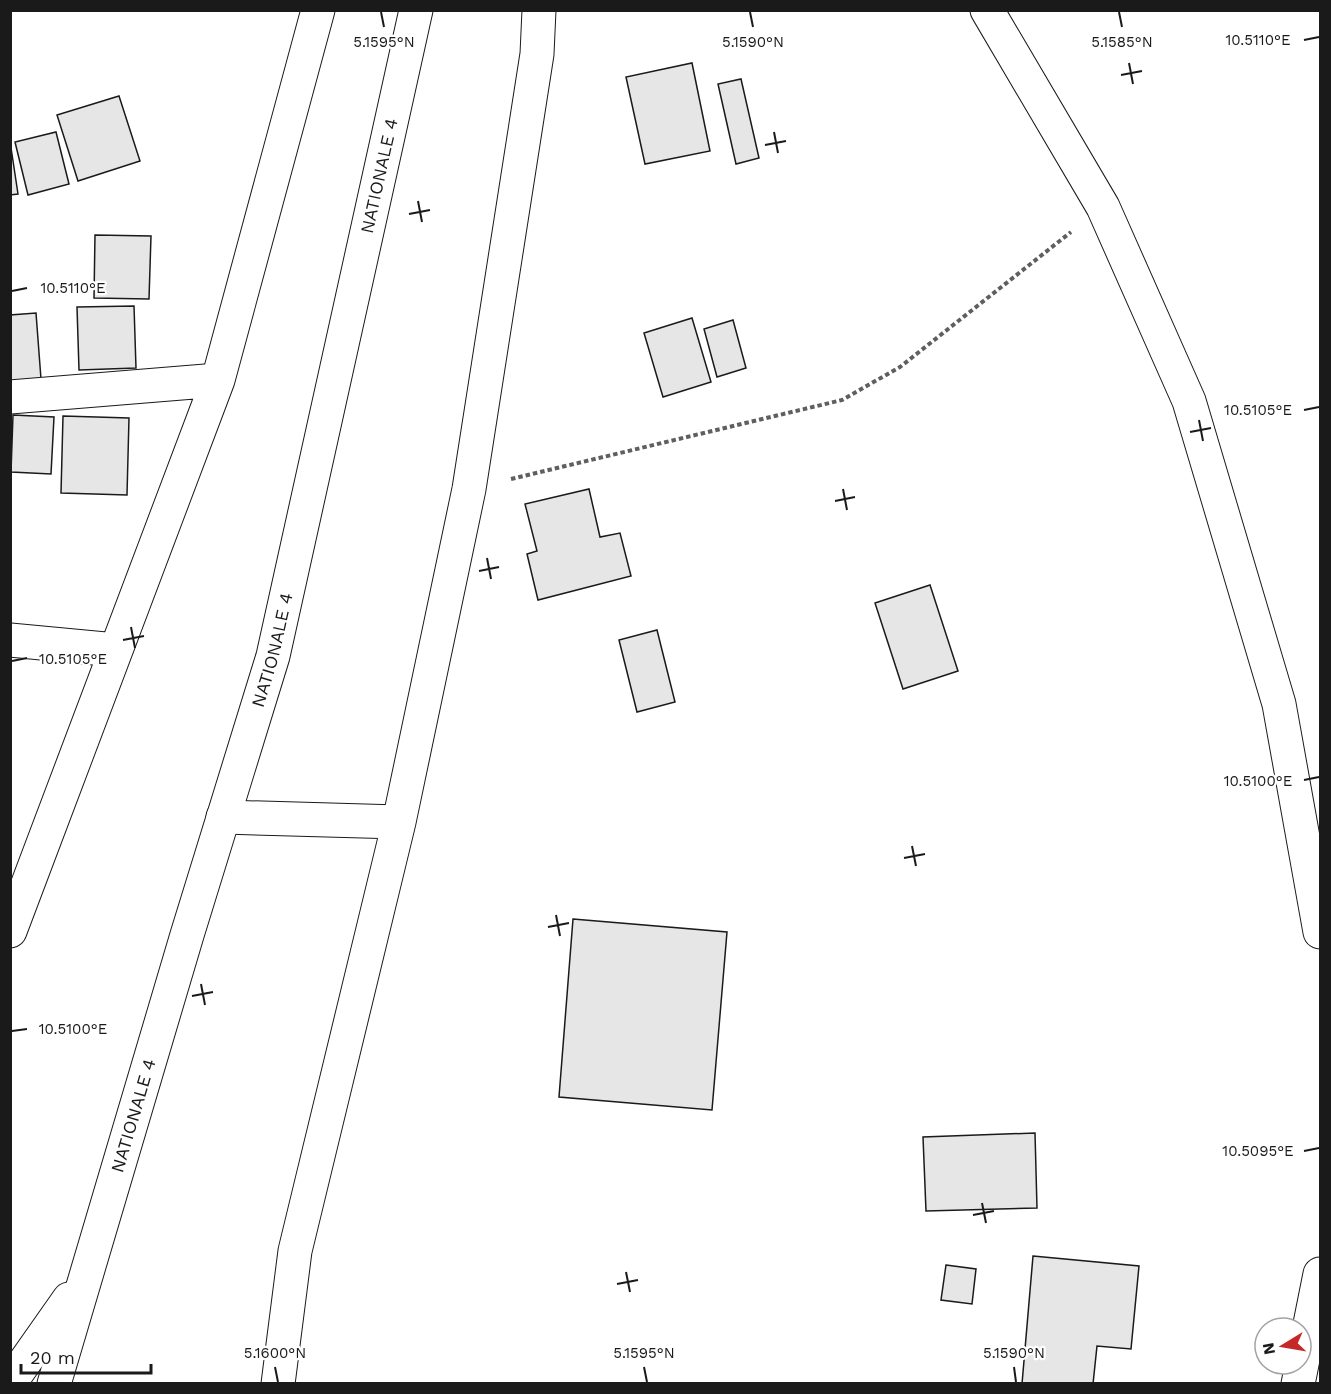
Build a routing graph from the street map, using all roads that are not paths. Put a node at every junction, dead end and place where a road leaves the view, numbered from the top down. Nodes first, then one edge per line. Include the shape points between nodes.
1 (318, 10) edge
2 (416, 10) edge
3 (539, 10) edge
4 (987, 10) edge
5 (218, 380) junction
6 (10, 397) edge
7 (10, 640) edge
8 (116, 650) junction
9 (223, 817) junction
10 (399, 822) junction
11 (10, 931) edge
12 (1320, 932) edge
13 (1320, 1274) edge
14 (84, 1278) junction
15 (10, 1383) edge
16 (54, 1383) edge
17 (278, 1383) edge
18 (1298, 1383) edge

1 - 5 main road
2 - 9 main road, NATIONALE 4 via 273,657
3 - 10 main road via 537,54 469,489
4 - 12 main road via 1103,207 1189,401 1279,705
5 - 6 main road
5 - 8 main road
7 - 8 main road
8 - 11 main road
9 - 10 main road
9 - 14 main road, NATIONALE 4
10 - 17 main road via 295,1251
13 - 18 main road
14 - 15 main road, NATIONALE 4
14 - 16 main road, NATIONALE 4

